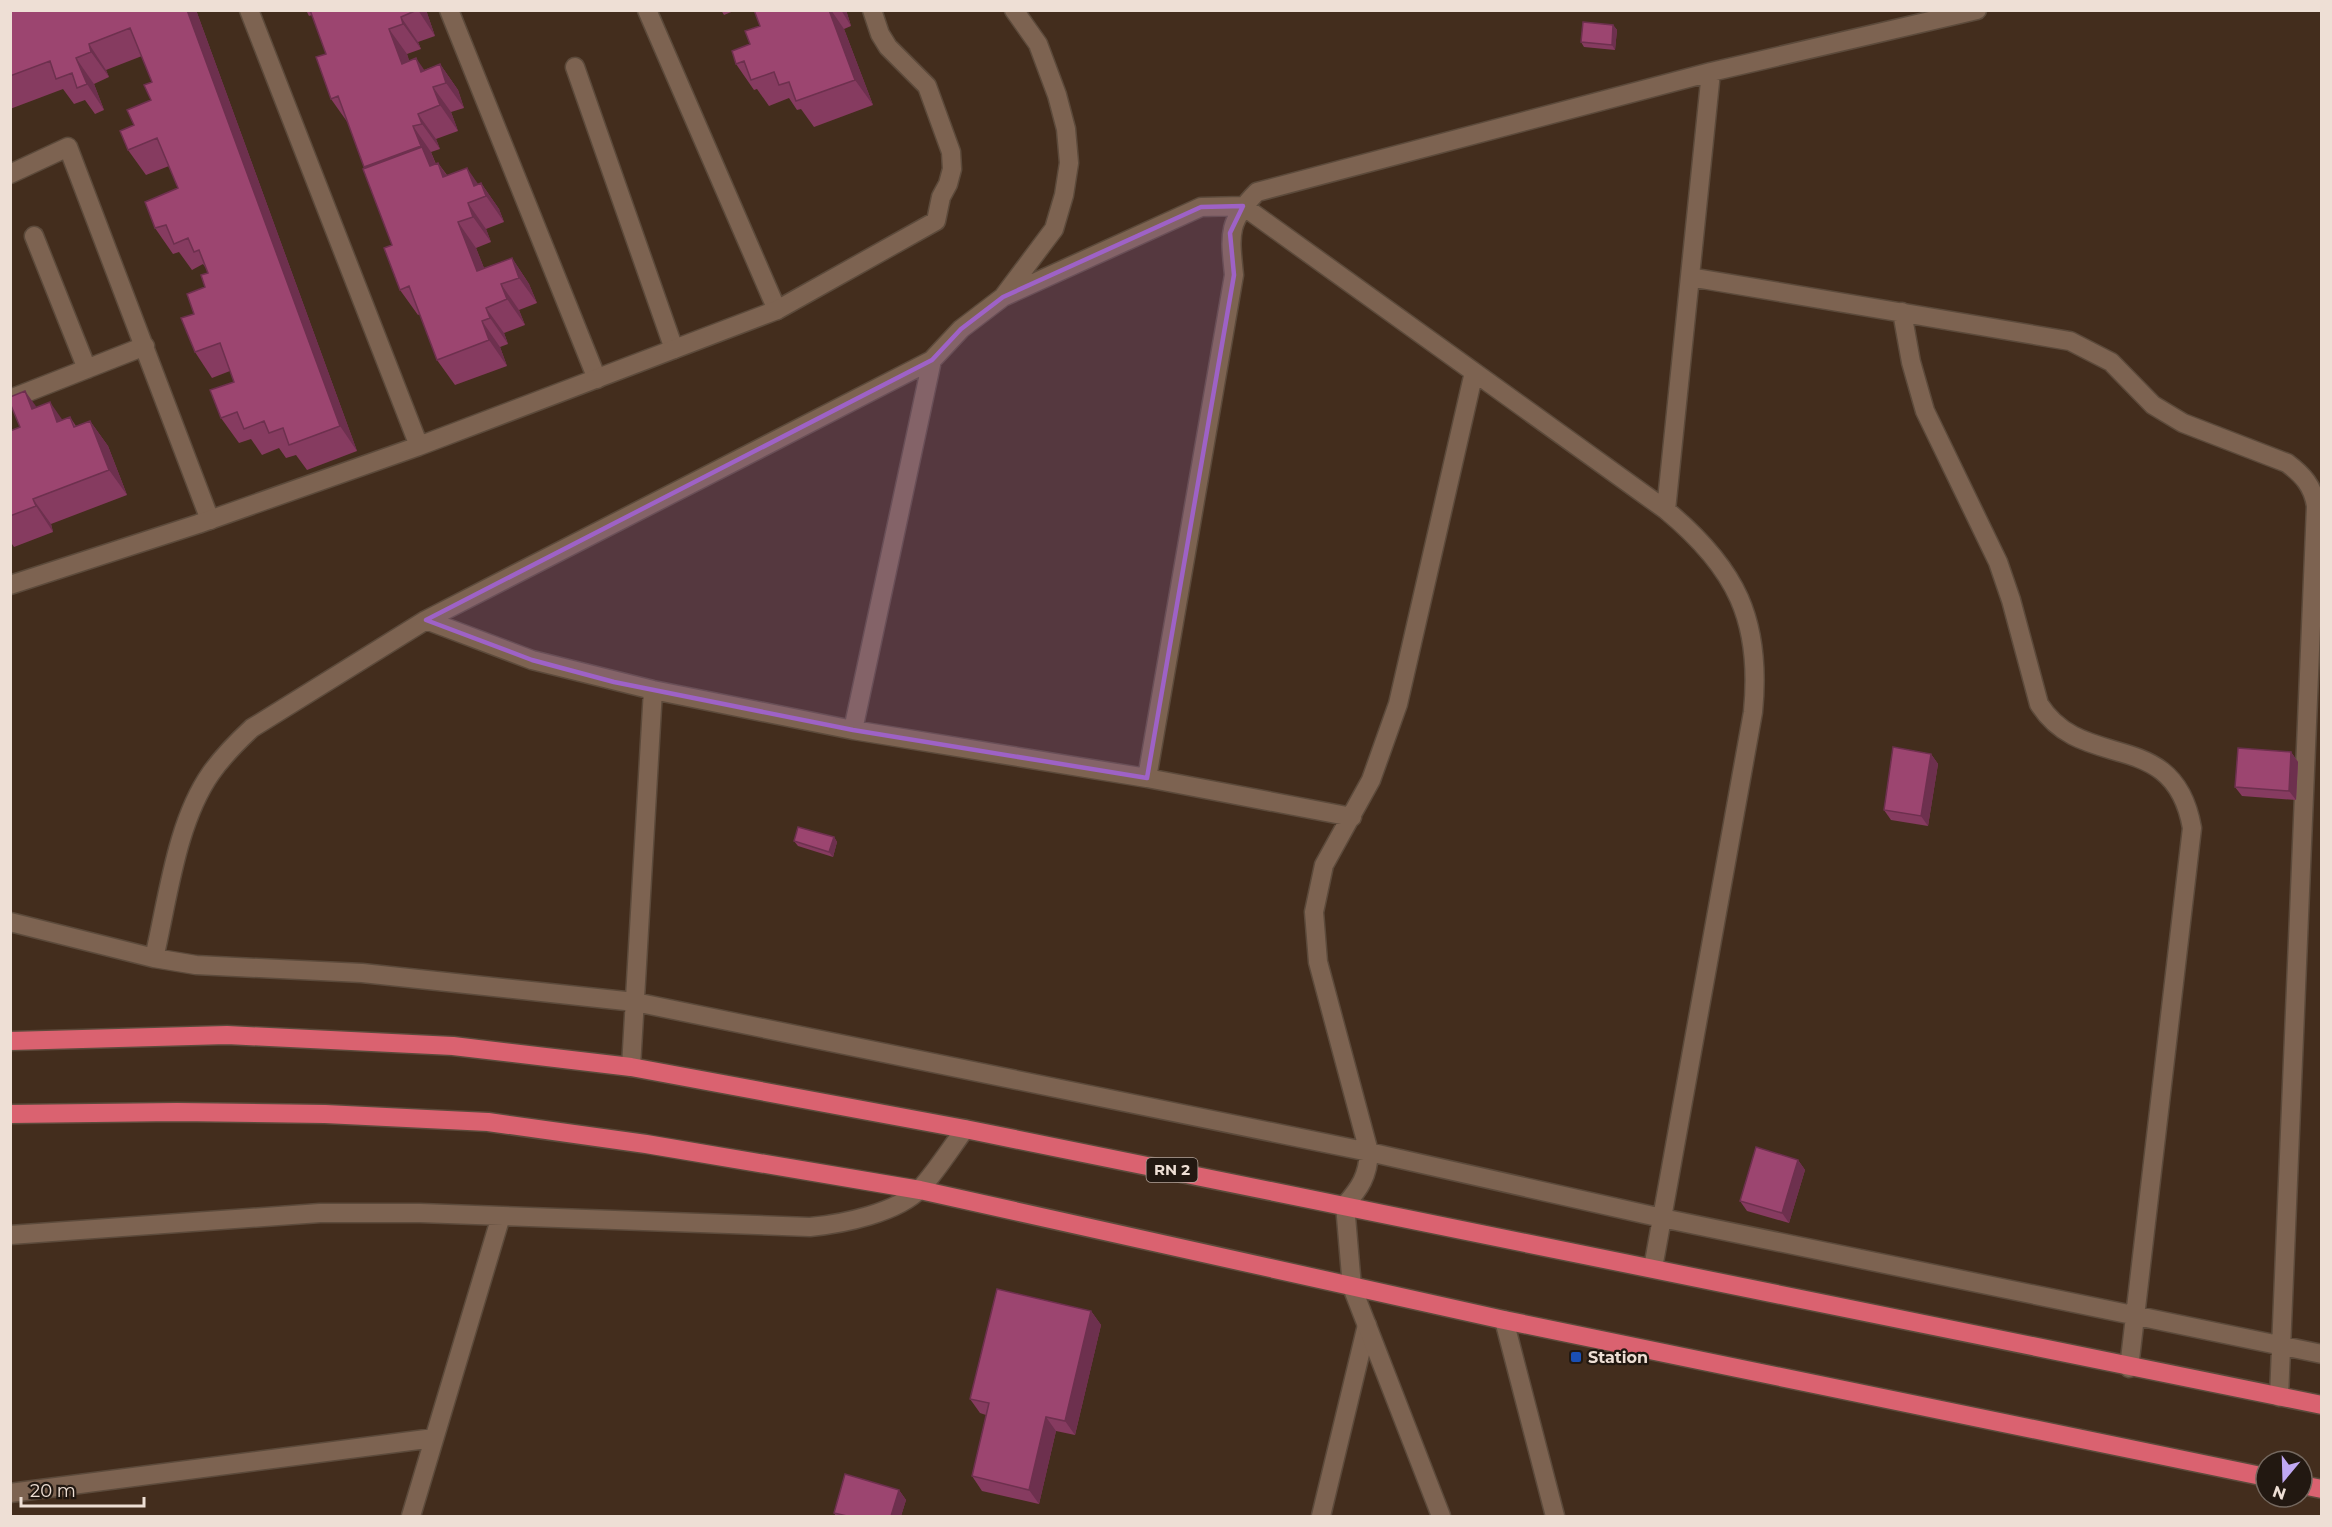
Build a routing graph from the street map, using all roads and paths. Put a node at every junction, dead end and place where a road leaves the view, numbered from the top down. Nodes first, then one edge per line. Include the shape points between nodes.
1 (249, 10) edge
2 (449, 10) edge
3 (647, 10) edge
4 (872, 10) edge
5 (1014, 10) edge
6 (1977, 10) edge
7 (575, 67) dead end
8 (1711, 72) junction
9 (10, 174) edge
10 (1243, 206) junction
11 (34, 236) dead end
12 (1690, 277) junction
13 (1003, 297) junction
14 (777, 310) junction
15 (1902, 312) junction
16 (145, 346) junction
17 (674, 350) junction
18 (932, 360) junction
19 (87, 369) junction
20 (1474, 372) junction
21 (597, 380) junction
22 (10, 399) edge
23 (419, 446) junction
24 (1666, 510) junction
25 (210, 520) junction
26 (10, 585) edge
27 (426, 620) junction
28 (653, 690) junction
29 (853, 730) junction
30 (1146, 778) junction
31 (1352, 817) junction
32 (10, 922) edge
33 (154, 958) junction
34 (635, 1002) junction
35 (10, 1041) edge
36 (631, 1067) junction
37 (10, 1114) edge
38 (965, 1129) junction
39 (1369, 1152) junction
40 (920, 1190) junction
41 (1345, 1205) junction
42 (501, 1216) junction
43 (1662, 1218) junction
44 (10, 1235) edge
45 (1653, 1268) junction
46 (1352, 1287) junction
47 (2135, 1317) junction
48 (1504, 1320) junction
49 (1367, 1325) junction
50 (2281, 1346) junction
51 (2322, 1354) edge
52 (2129, 1368) junction
53 (2279, 1397) junction
54 (2322, 1405) edge
55 (434, 1438) junction
56 (2254, 1475) edge
57 (10, 1493) edge
58 (411, 1516) edge
59 (1321, 1516) edge
60 (1441, 1516) edge
61 (1555, 1516) edge

1 - 23 street
2 - 21 street
3 - 14 street
4 - 14 street via 888,47 927,86 951,152 948,184 936,221
5 - 13 street via 1038,44 1048,68 1066,129 1069,163 1054,228
6 - 8 street
7 - 17 street
8 - 10 street via 1292,181 1257,192
8 - 12 street
9 - 16 street via 68,147
10 - 13 street via 1201,207
10 - 20 street
10 - 30 street via 1230,233 1234,274
11 - 19 street
12 - 15 street
12 - 24 street
13 - 18 street via 961,329
14 - 17 street
15 - 47 street via 1925,411 1998,562 2039,704 2048,718 2073,737 2157,766 2176,782 2188,804 2192,828
15 - 50 street via 2048,336 2091,350 2110,362 2166,414 2287,463 2311,487 2316,507
16 - 19 street
16 - 25 street
17 - 21 street
18 - 27 street
18 - 29 street
19 - 22 street
20 - 24 street
20 - 31 street via 1398,704 1382,752
21 - 23 street
23 - 25 street
24 - 43 street via 1699,537 1731,582 1754,646 1756,678
25 - 26 street
27 - 28 street via 532,660
27 - 33 street via 252,728 230,749 210,774 184,830
28 - 29 street
28 - 34 street
29 - 30 street
30 - 31 street
31 - 39 street via 1324,866 1314,912 1314,937
32 - 33 street
33 - 34 street via 218,966 362,973
34 - 36 street
34 - 39 street
35 - 36 highway, RN 2 via 239,1036 453,1046
36 - 38 highway, RN 2
37 - 40 highway via 325,1114 488,1122 646,1143
38 - 40 street
38 - 41 highway, RN 2
39 - 41 street via 1366,1176
39 - 43 street
40 - 42 street via 878,1212 833,1225 810,1227
40 - 46 highway
41 - 45 highway, RN 2
41 - 46 street
42 - 44 street via 320,1213
42 - 55 street
43 - 45 street
43 - 47 street
45 - 52 highway, RN 2
46 - 48 highway
46 - 49 street
47 - 50 street
47 - 52 street
48 - 56 highway
48 - 61 street
49 - 59 street
49 - 60 street
50 - 51 street
50 - 53 street
52 - 53 highway, RN 2
53 - 54 highway, RN 2
55 - 57 street
55 - 58 street

